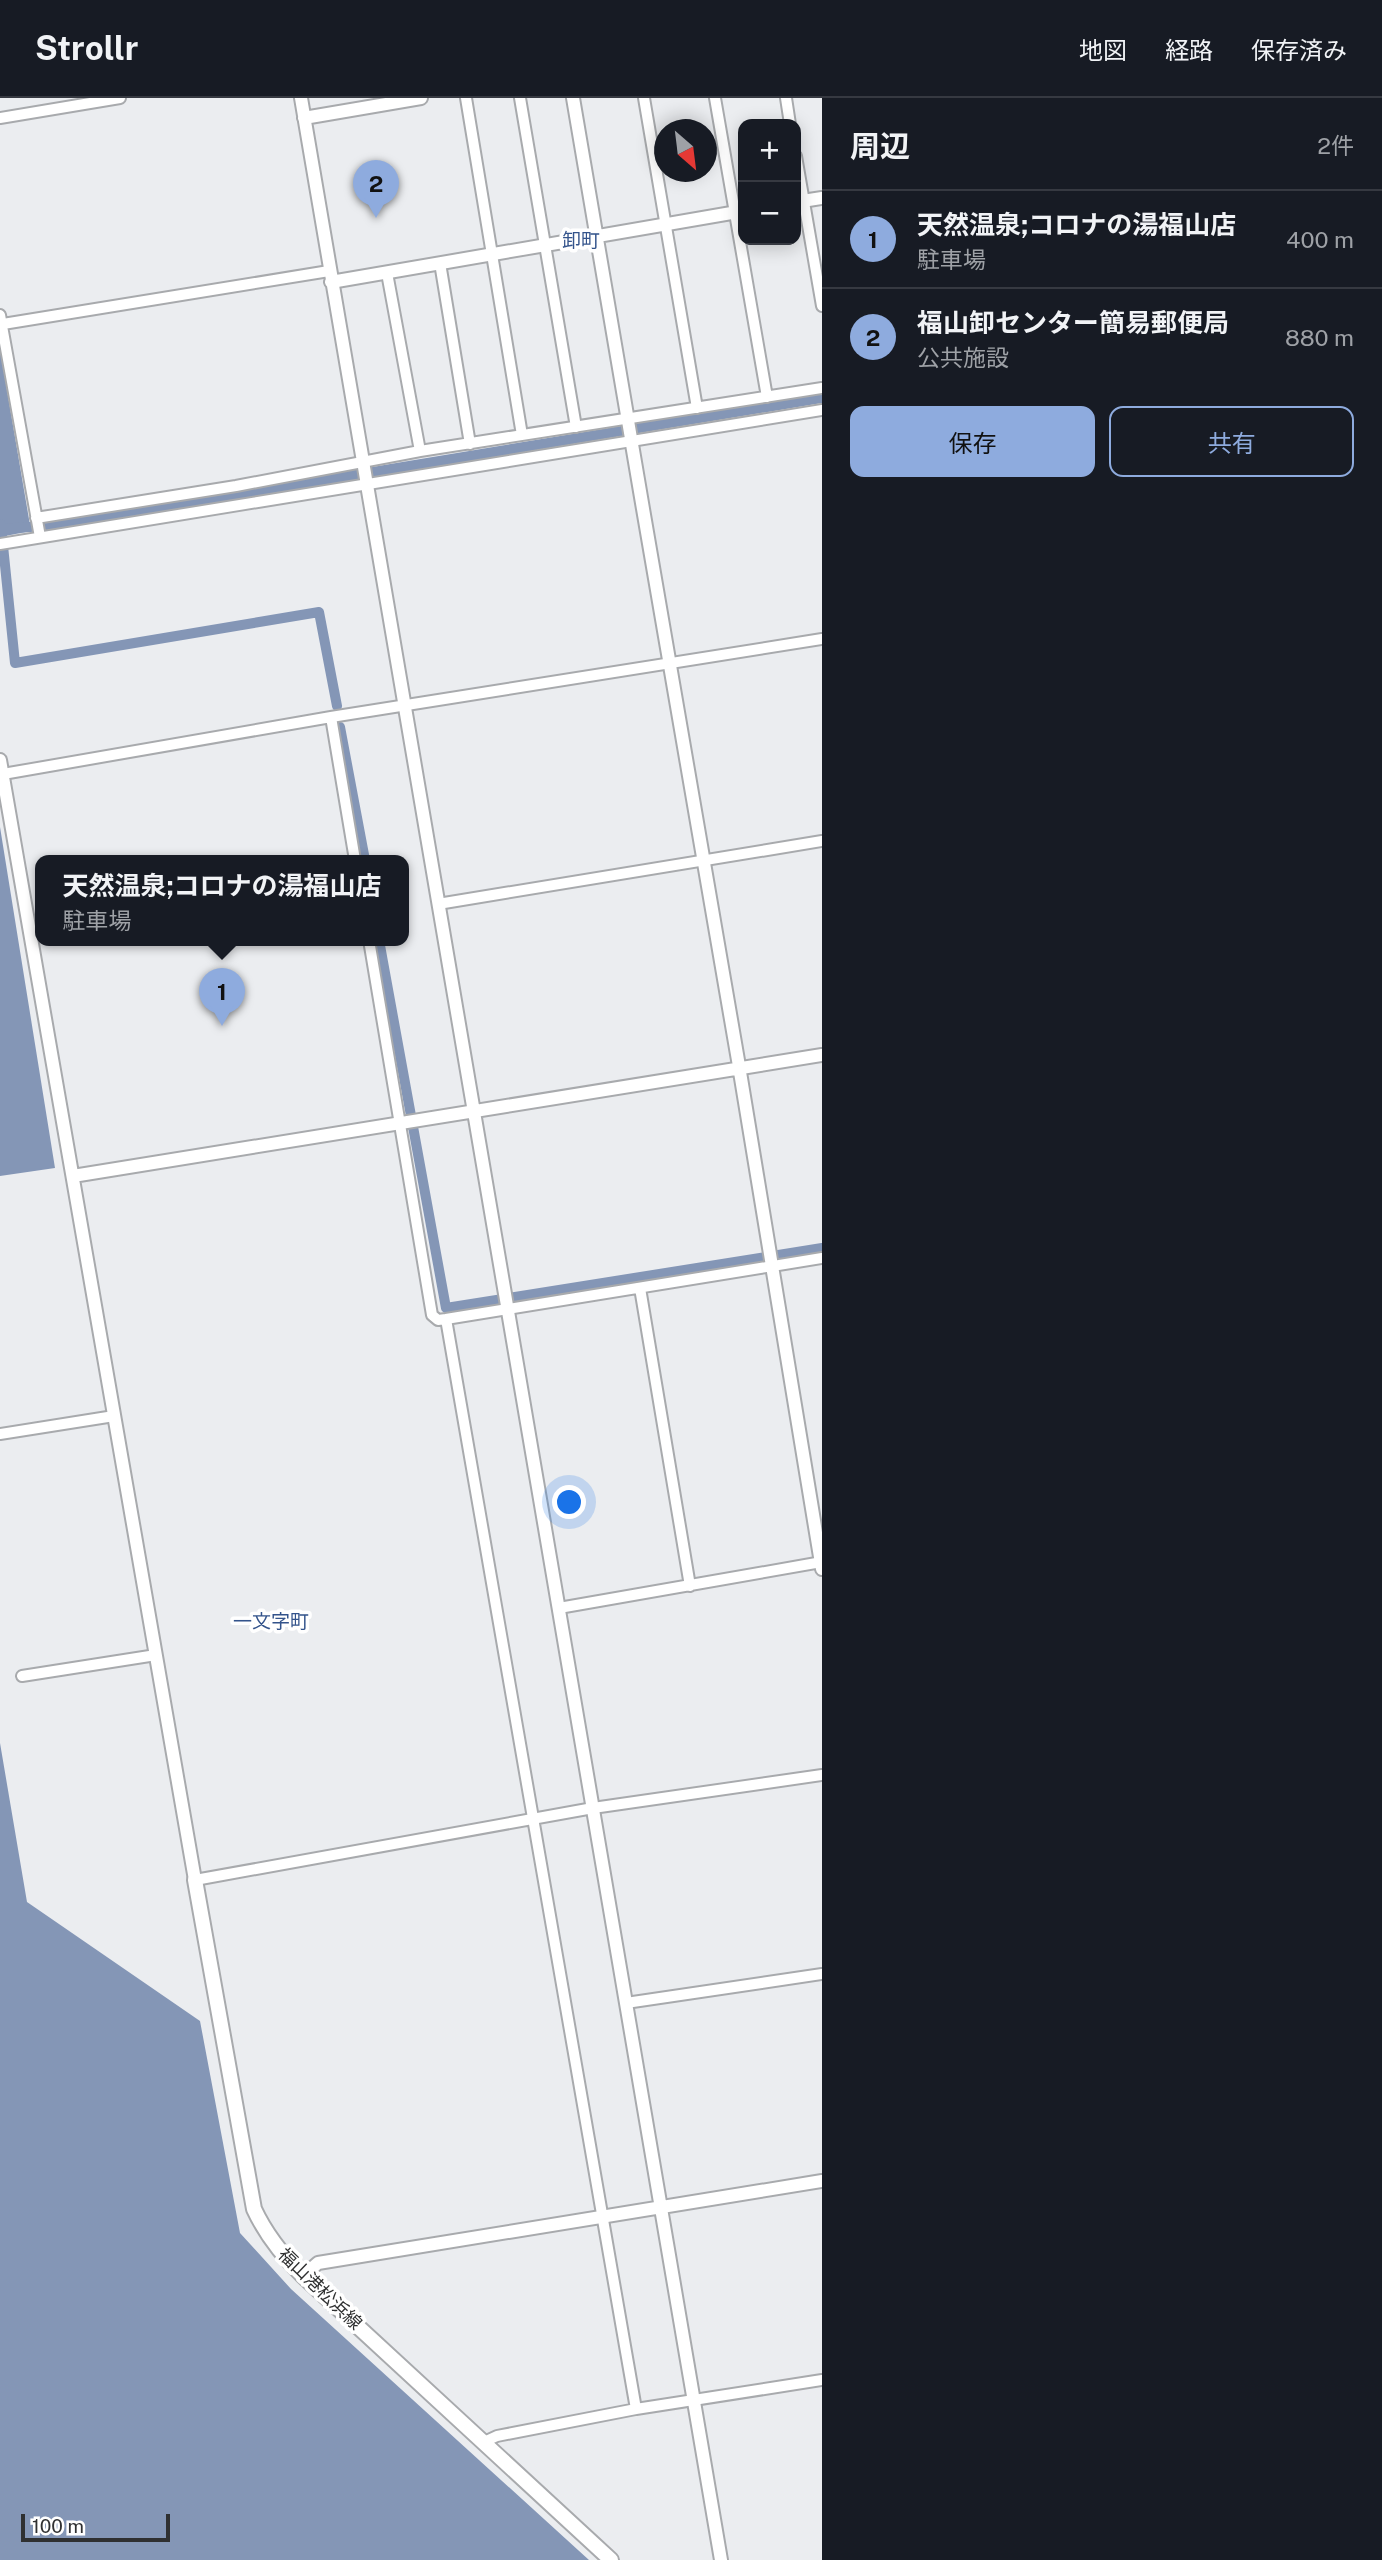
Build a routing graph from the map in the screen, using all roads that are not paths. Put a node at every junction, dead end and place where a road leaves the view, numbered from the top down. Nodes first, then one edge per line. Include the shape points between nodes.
1 (120, 98) edge
2 (301, 98) edge
3 (466, 98) edge
4 (520, 98) edge
5 (573, 98) edge
6 (644, 98) edge
7 (715, 98) edge
8 (786, 98) edge
9 (415, 99) edge
10 (359, 103) edge
11 (304, 117) junction
12 (0, 118) edge
13 (789, 119) edge
14 (822, 198) edge
15 (801, 202) edge
16 (738, 207) edge
17 (801, 207) edge
18 (738, 212) edge
19 (667, 225) junction
20 (596, 237) junction
21 (544, 245) junction
22 (744, 245) edge
23 (491, 254) junction
24 (440, 263) junction
25 (387, 273) junction
26 (330, 277) junction
27 (822, 306) edge
28 (2, 319) edge
29 (822, 388) edge
30 (766, 397) junction
31 (697, 408) junction
32 (822, 410) edge
33 (576, 427) junction
34 (631, 430) junction
35 (522, 435) junction
36 (470, 444) junction
37 (420, 451) junction
38 (365, 474) junction
39 (38, 527) junction
40 (0, 544) edge
41 (822, 639) edge
42 (668, 666) junction
43 (406, 706) junction
44 (331, 717) junction
45 (0, 760) edge
46 (3, 774) junction
47 (822, 841) edge
48 (354, 855) edge
49 (703, 861) junction
50 (438, 904) junction
51 (370, 946) edge
52 (822, 1055) edge
53 (739, 1069) junction
54 (474, 1111) junction
55 (402, 1124) junction
56 (73, 1176) junction
57 (822, 1258) edge
58 (771, 1259) junction
59 (640, 1288) junction
60 (508, 1301) junction
61 (446, 1320) junction
62 (114, 1416) junction
63 (0, 1434) edge
64 (822, 1565) edge
65 (690, 1586) junction
66 (559, 1608) junction
67 (156, 1655) junction
68 (22, 1676) dead end
69 (822, 1775) edge
70 (593, 1808) junction
71 (533, 1819) junction
72 (195, 1880) junction
73 (822, 1974) edge
74 (626, 2003) junction
75 (822, 2180) edge
76 (660, 2207) junction
77 (601, 2216) junction
78 (303, 2276) junction
79 (822, 2381) edge
80 (695, 2400) junction
81 (636, 2409) junction
82 (484, 2442) junction
83 (611, 2560) edge
84 (721, 2560) edge

1 - 12 street
2 - 11 street
3 - 23 street
4 - 21 street
5 - 20 street
6 - 19 street
7 - 16 street
8 - 13 street
9 - 10 street
10 - 11 street
11 - 26 street
14 - 15 street
17 - 27 street
18 - 19 street
19 - 20 street
19 - 31 street
20 - 21 street
20 - 34 street
21 - 23 street
21 - 33 street
22 - 30 street
23 - 24 street
23 - 35 street
24 - 25 street
24 - 36 street
25 - 26 street
25 - 37 street
26 - 28 street
26 - 38 street
28 - 39 street
29 - 30 street
30 - 31 street
31 - 34 street
32 - 34 street
33 - 34 street
33 - 35 street
34 - 38 street
34 - 42 street
35 - 36 street
36 - 37 street
37 - 38 street
38 - 39 street
38 - 39 street via 236,486
38 - 43 street
39 - 40 street via 15,542
41 - 42 street
42 - 43 street
42 - 49 street
43 - 44 street
43 - 50 street
44 - 46 street
44 - 48 street
45 - 46 street
46 - 56 street
47 - 49 street
49 - 50 street
49 - 53 street
50 - 54 street
51 - 55 street
52 - 53 street
53 - 54 street
53 - 58 street
54 - 55 street
54 - 60 street
55 - 56 street
55 - 61 street via 432,1315
56 - 62 street
57 - 58 street
58 - 59 street
58 - 64 street
59 - 60 street
59 - 65 street
60 - 61 street
60 - 66 street
61 - 71 street
62 - 63 street
62 - 67 street
64 - 65 street
65 - 66 street
66 - 70 street
67 - 68 street
67 - 72 street
69 - 70 street
70 - 71 street
70 - 74 street
71 - 72 street
71 - 77 street
72 - 78 main road, 福山港松浜線 via 254,2209 262,2228
73 - 74 street
74 - 76 street
75 - 76 street
76 - 77 street
76 - 80 street
77 - 78 street via 318,2263
77 - 81 street
78 - 82 main road, 福山港松浜線
79 - 80 street
80 - 81 street
80 - 84 street
81 - 82 street
82 - 83 main road, 福山港松浜線

